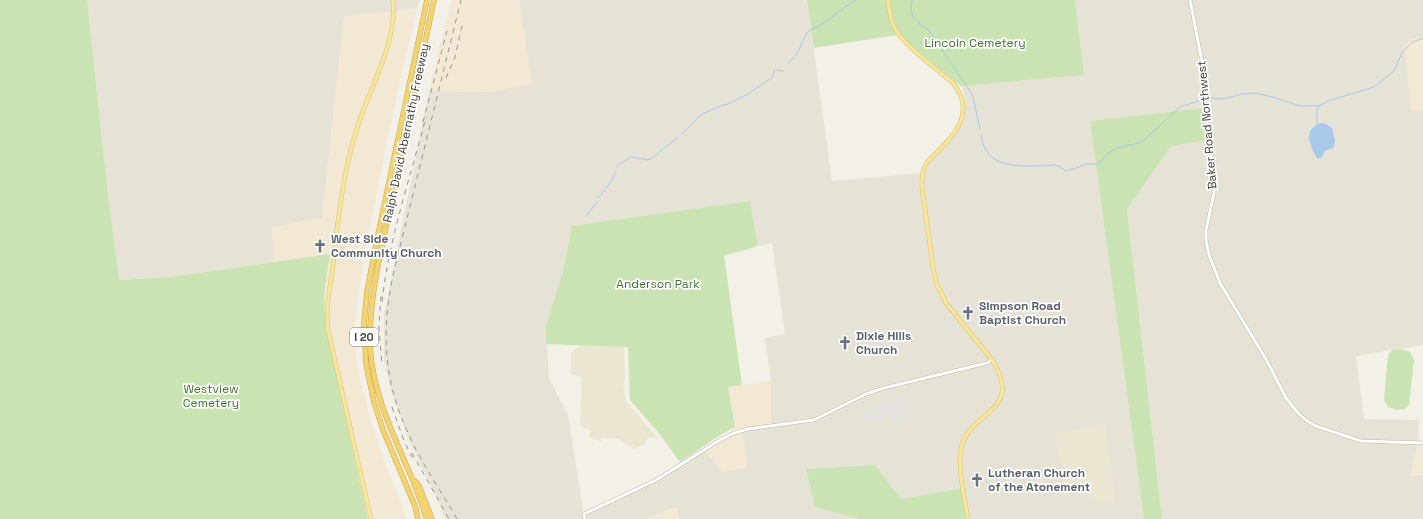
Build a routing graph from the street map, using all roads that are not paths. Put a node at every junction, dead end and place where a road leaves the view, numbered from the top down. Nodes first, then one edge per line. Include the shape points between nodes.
1 (393, 0) edge
2 (427, 0) edge
3 (434, 0) edge
4 (888, 0) edge
5 (1190, 0) edge
6 (992, 360) junction
7 (1423, 443) edge
8 (412, 477) junction
9 (371, 519) edge
10 (419, 519) edge
11 (427, 519) edge
12 (432, 519) edge
13 (585, 519) edge
14 (968, 519) edge

1 - 9 main road via 393,18 386,48 358,125 348,162 326,307 328,330
2 - 10 highway, Ralph David Abernathy Freeway / I 20 via 367,291 364,324 364,351 369,384 378,416 416,506
3 - 8 highway, Ralph David Abernathy Freeway / I 20 via 378,265 370,327 377,390 396,443
4 - 6 main road via 898,33 953,83 962,98 963,111 959,126 922,171 923,202 937,285 946,303
5 - 7 street, Baker Road Northwest via 1204,67 1214,173 1214,193 1206,230 1207,248 1220,283 1286,398 1307,421 1355,439
6 - 13 street via 866,394 814,420 734,433 656,480 584,514
6 - 14 main road via 1000,376 1000,398 992,410 969,432 960,454
8 - 11 highway, Ralph David Abernathy Freeway / I 20
8 - 12 highway via 419,486

